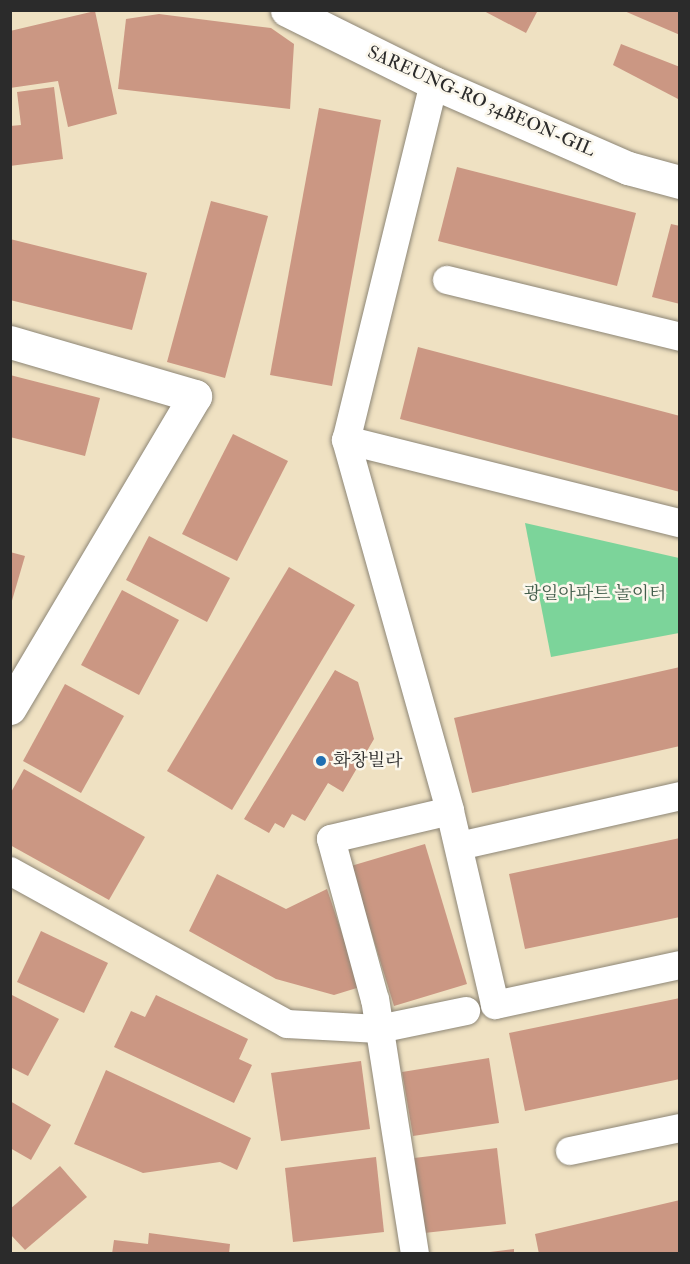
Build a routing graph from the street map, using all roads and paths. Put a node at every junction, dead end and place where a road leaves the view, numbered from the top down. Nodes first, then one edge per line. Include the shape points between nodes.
1 (287, 10) edge
2 (434, 83) junction
3 (680, 182) edge
4 (447, 280) dead end
5 (680, 337) edge
6 (10, 342) edge
7 (346, 440) junction
8 (680, 523) edge
9 (10, 708) edge
10 (680, 796) edge
11 (450, 811) junction
12 (459, 846) junction
13 (10, 871) edge
14 (680, 965) edge
15 (466, 1011) dead end
16 (379, 1029) junction
17 (680, 1128) edge
18 (570, 1151) dead end
19 (415, 1254) edge

1 - 2 street, SAREUNG-RO 34BEON-GIL
2 - 3 street, SAREUNG-RO 34BEON-GIL via 628,168
2 - 7 lane
4 - 5 lane
6 - 9 street via 195,396
7 - 8 lane
7 - 11 lane
10 - 12 lane
11 - 12 lane
11 - 16 lane via 331,839 375,1000
12 - 14 lane via 495,1005
13 - 16 lane via 287,1024
15 - 16 lane
16 - 19 lane
17 - 18 lane

